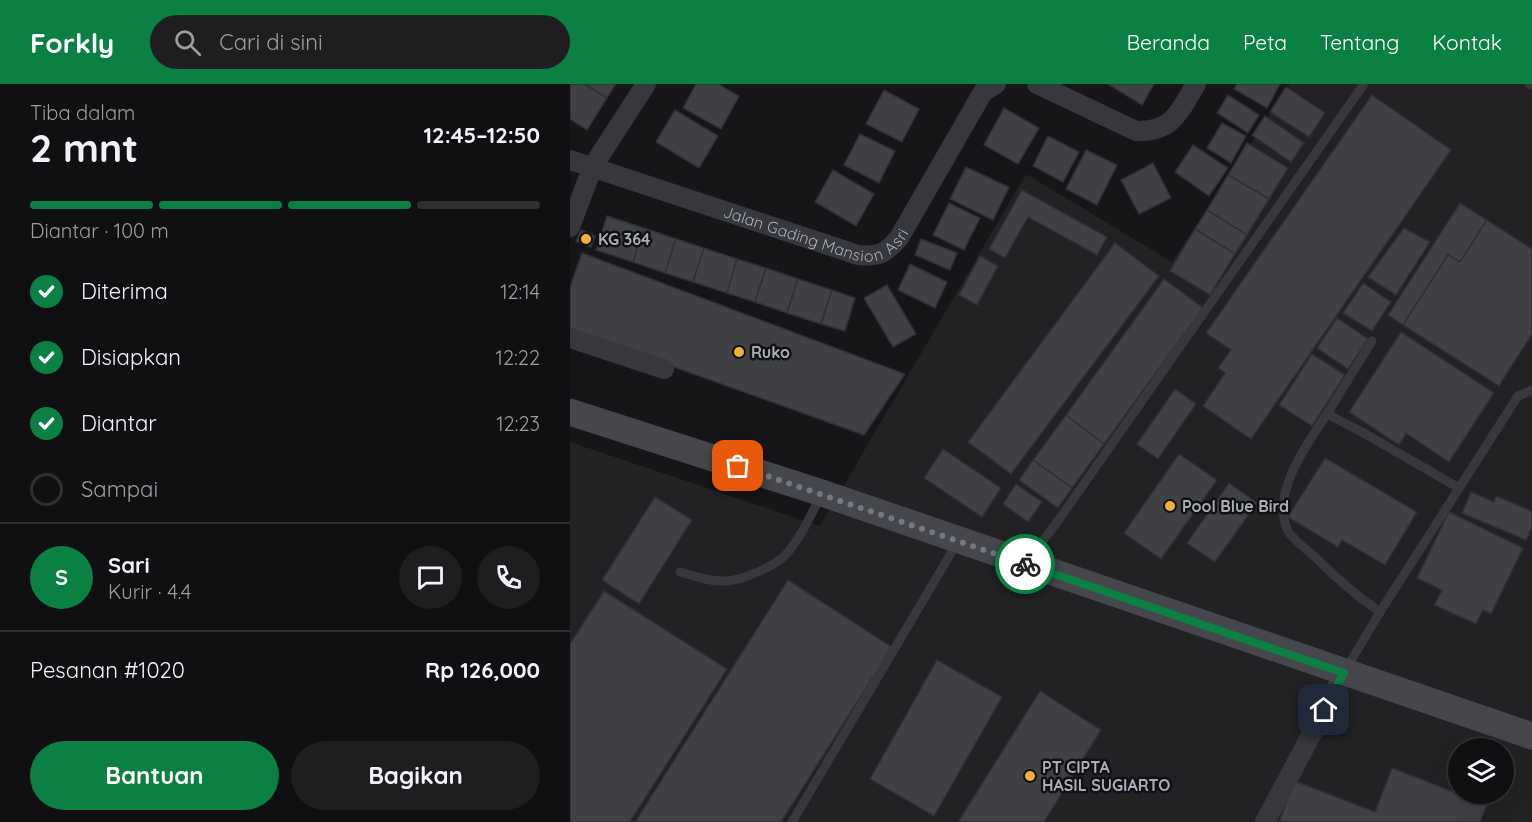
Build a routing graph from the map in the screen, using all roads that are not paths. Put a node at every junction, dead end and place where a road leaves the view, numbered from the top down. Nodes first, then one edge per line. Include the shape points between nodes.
1 (646, 84) edge
2 (996, 84) edge
3 (1037, 84) edge
4 (1196, 84) edge
5 (1364, 84) edge
6 (570, 160) edge
7 (593, 166) junction
8 (570, 227) edge
9 (570, 339) edge
10 (1372, 341) dead end
11 (664, 369) dead end
12 (1532, 390) edge
13 (570, 412) edge
14 (1327, 414) junction
15 (1459, 488) junction
16 (822, 493) junction
17 (958, 541) junction
18 (1025, 564) junction
19 (680, 572) dead end
20 (1380, 612) junction
21 (1344, 673) junction
22 (1532, 736) edge
23 (792, 822) edge
24 (1265, 822) edge

1 - 7 street
2 - 7 street, Jalan Gading Mansion Asri via 983,92 899,238 889,250 873,257
3 - 4 street via 1136,131 1151,131 1175,118
5 - 18 lane
6 - 7 street, Jalan Gading Mansion Asri
7 - 8 street
9 - 11 street
10 - 14 lane
12 - 15 lane via 1518,396
13 - 16 main road
14 - 15 lane
14 - 20 lane via 1288,481 1282,506 1288,532 1351,592
15 - 20 lane
16 - 17 main road
16 - 19 lane via 804,528 778,561 726,581
17 - 18 main road
17 - 23 lane
18 - 21 main road
20 - 21 lane
21 - 22 main road
21 - 24 street

